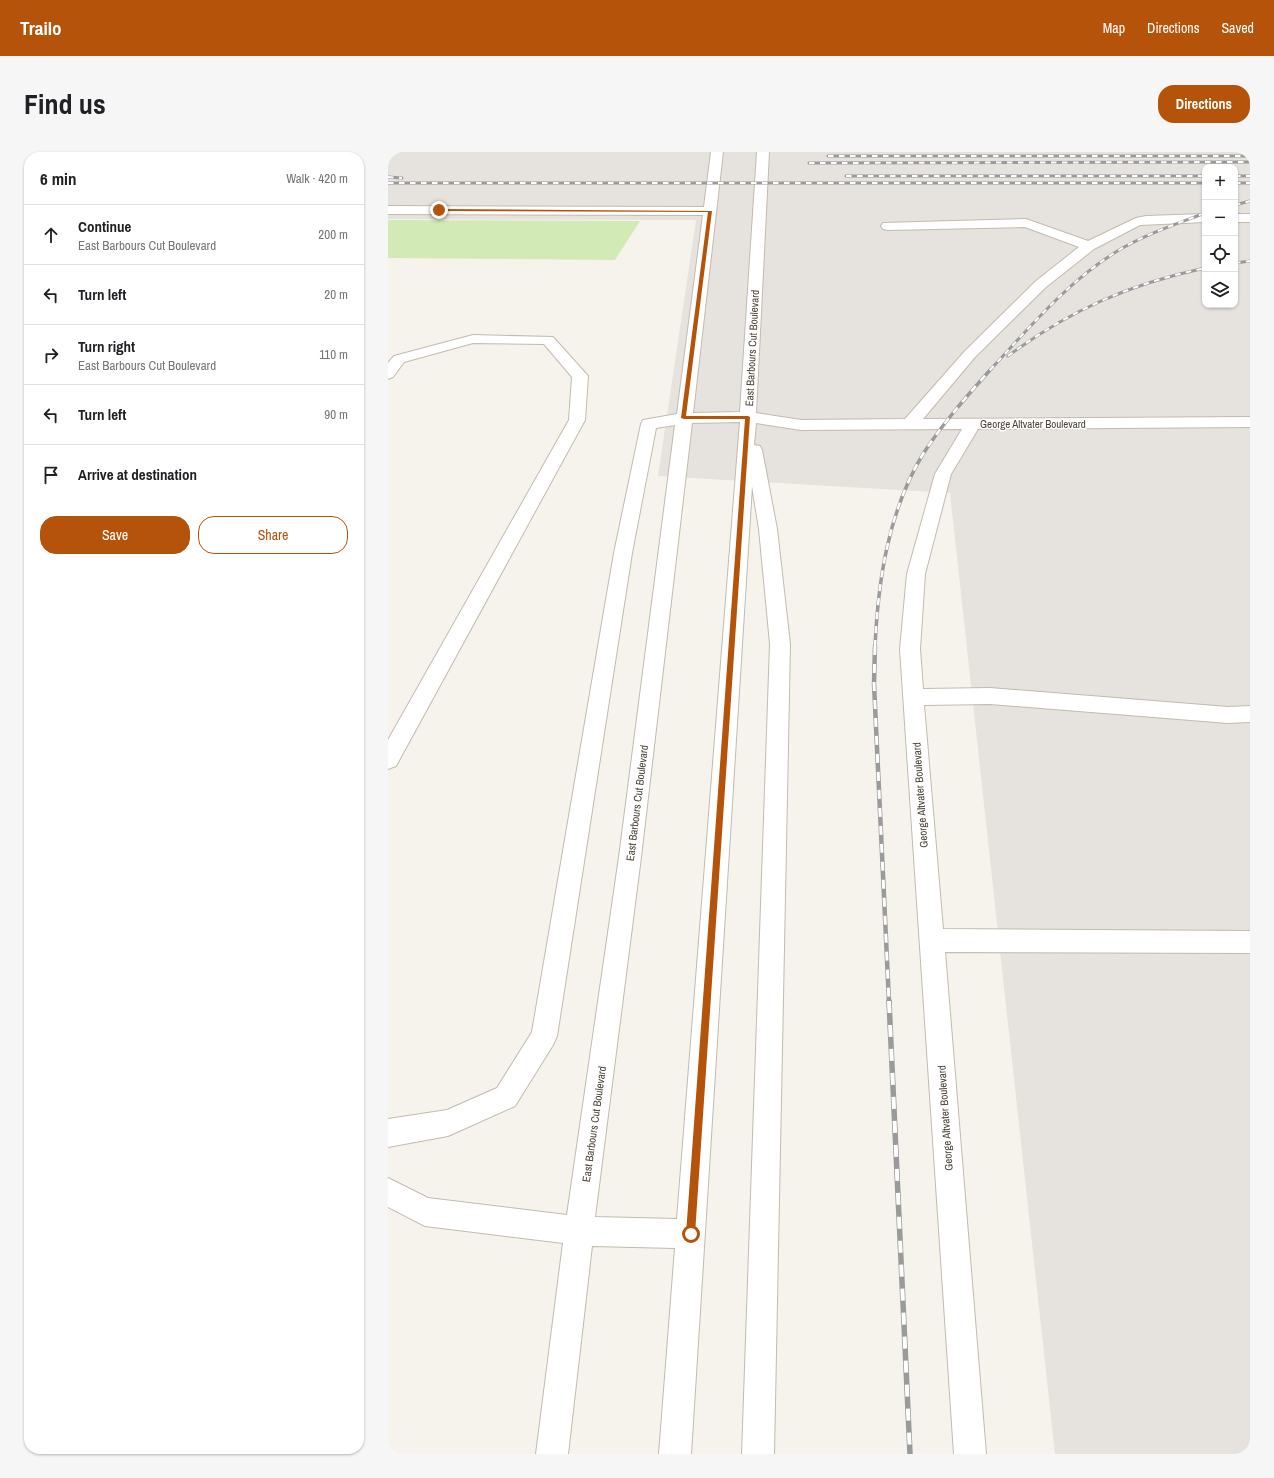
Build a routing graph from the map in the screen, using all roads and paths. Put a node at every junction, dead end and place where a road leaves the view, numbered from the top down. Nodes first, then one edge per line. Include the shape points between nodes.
1 (717, 152) edge
2 (763, 152) edge
3 (388, 210) edge
4 (710, 211) junction
5 (1202, 218) edge
6 (1238, 218) edge
7 (1250, 218) edge
8 (888, 226) dead end
9 (1089, 246) junction
10 (388, 374) edge
11 (748, 417) junction
12 (684, 418) junction
13 (1250, 422) edge
14 (973, 424) junction
15 (909, 425) junction
16 (913, 697) junction
17 (1250, 714) edge
18 (388, 760) edge
19 (931, 940) junction
20 (1250, 942) edge
21 (388, 1133) edge
22 (388, 1192) edge
23 (579, 1232) junction
24 (691, 1234) junction
25 (552, 1454) edge
26 (676, 1454) edge
27 (758, 1454) edge
28 (970, 1454) edge

1 - 4 street, East Barbours Cut Boulevard
2 - 11 street, East Barbours Cut Boulevard
3 - 4 street
4 - 12 street, East Barbours Cut Boulevard
5 - 9 street via 1136,222
6 - 7 street
8 - 9 street via 1026,223
9 - 15 street via 1041,284 986,338
10 - 18 street via 399,359 473,339 548,340 580,376 577,420
11 - 12 street
11 - 15 street via 801,425
11 - 24 street, East Barbours Cut Boulevard
11 - 27 street via 768,530 780,644
12 - 21 street via 649,424 623,553 544,1036 506,1097 448,1123
12 - 23 street, East Barbours Cut Boulevard via 630,857
13 - 14 street, George Altvater Boulevard
14 - 15 street
14 - 16 street, George Altvater Boulevard via 943,474 916,574 910,649
16 - 17 street via 990,696 1228,715
16 - 19 street, George Altvater Boulevard
19 - 20 street
19 - 28 street, George Altvater Boulevard
22 - 23 street via 425,1212
23 - 24 street
23 - 25 street, East Barbours Cut Boulevard
24 - 26 street, East Barbours Cut Boulevard

